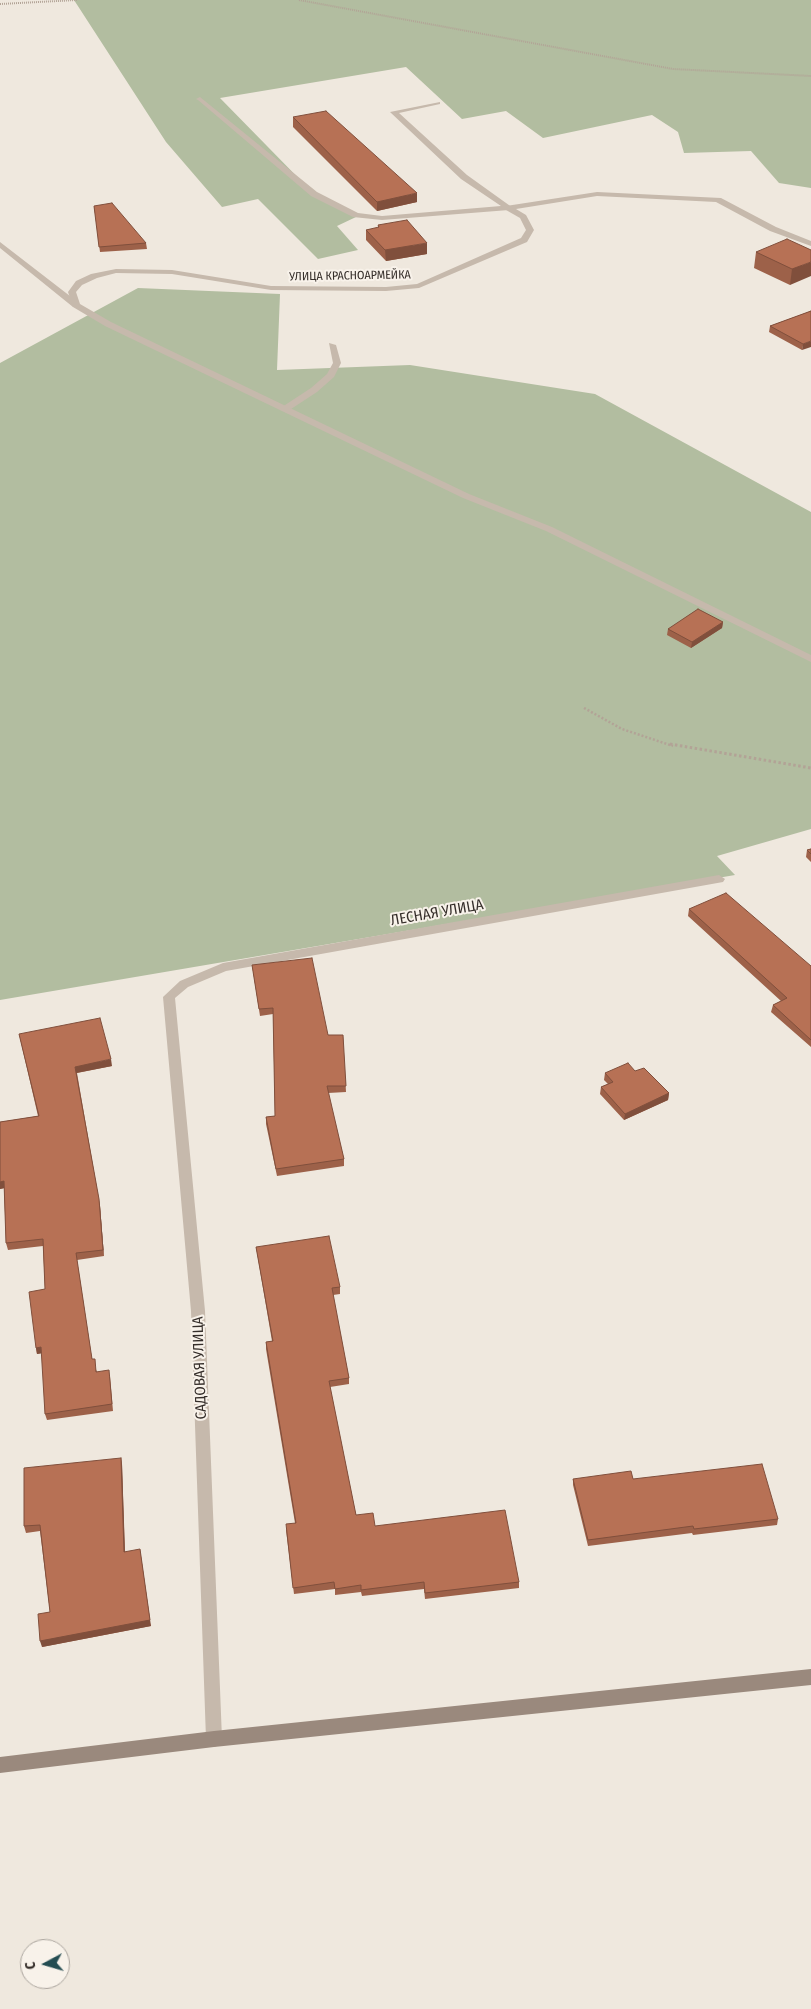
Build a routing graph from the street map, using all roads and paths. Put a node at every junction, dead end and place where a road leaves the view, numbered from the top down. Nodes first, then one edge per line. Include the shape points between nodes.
1 (77, 0) edge
2 (300, 0) edge
3 (0, 4) edge
4 (811, 76) edge
5 (200, 99) dead end
6 (438, 103) dead end
7 (509, 208) junction
8 (0, 244) edge
9 (811, 244) edge
10 (76, 304) junction
11 (332, 345) dead end
12 (285, 409) junction
13 (811, 659) edge
14 (584, 708) dead end
15 (811, 768) edge
16 (719, 879) dead end
17 (168, 997) joint
18 (811, 1677) edge
19 (214, 1739) junction
20 (0, 1765) edge

1 - 3 path
2 - 4 path via 673,68
5 - 7 street via 314,194 356,215 382,218
6 - 7 street via 394,112 464,176
7 - 9 street via 597,194 718,200 773,229
7 - 10 street, УЛИЦА КРАСНОАРМЕЙКА via 523,217 530,230 524,240 419,286 386,289 271,288 172,272 116,271 79,283 72,292
8 - 10 street
10 - 12 street via 108,324
11 - 12 street via 337,363 331,375
12 - 13 street via 466,496 549,529
14 - 15 path via 622,729 678,747
16 - 17 street, ЛЕСНАЯ УЛИЦА via 223,967 184,984
17 - 19 street, САДОВАЯ УЛИЦА via 198,1311
18 - 19 street
19 - 20 street

